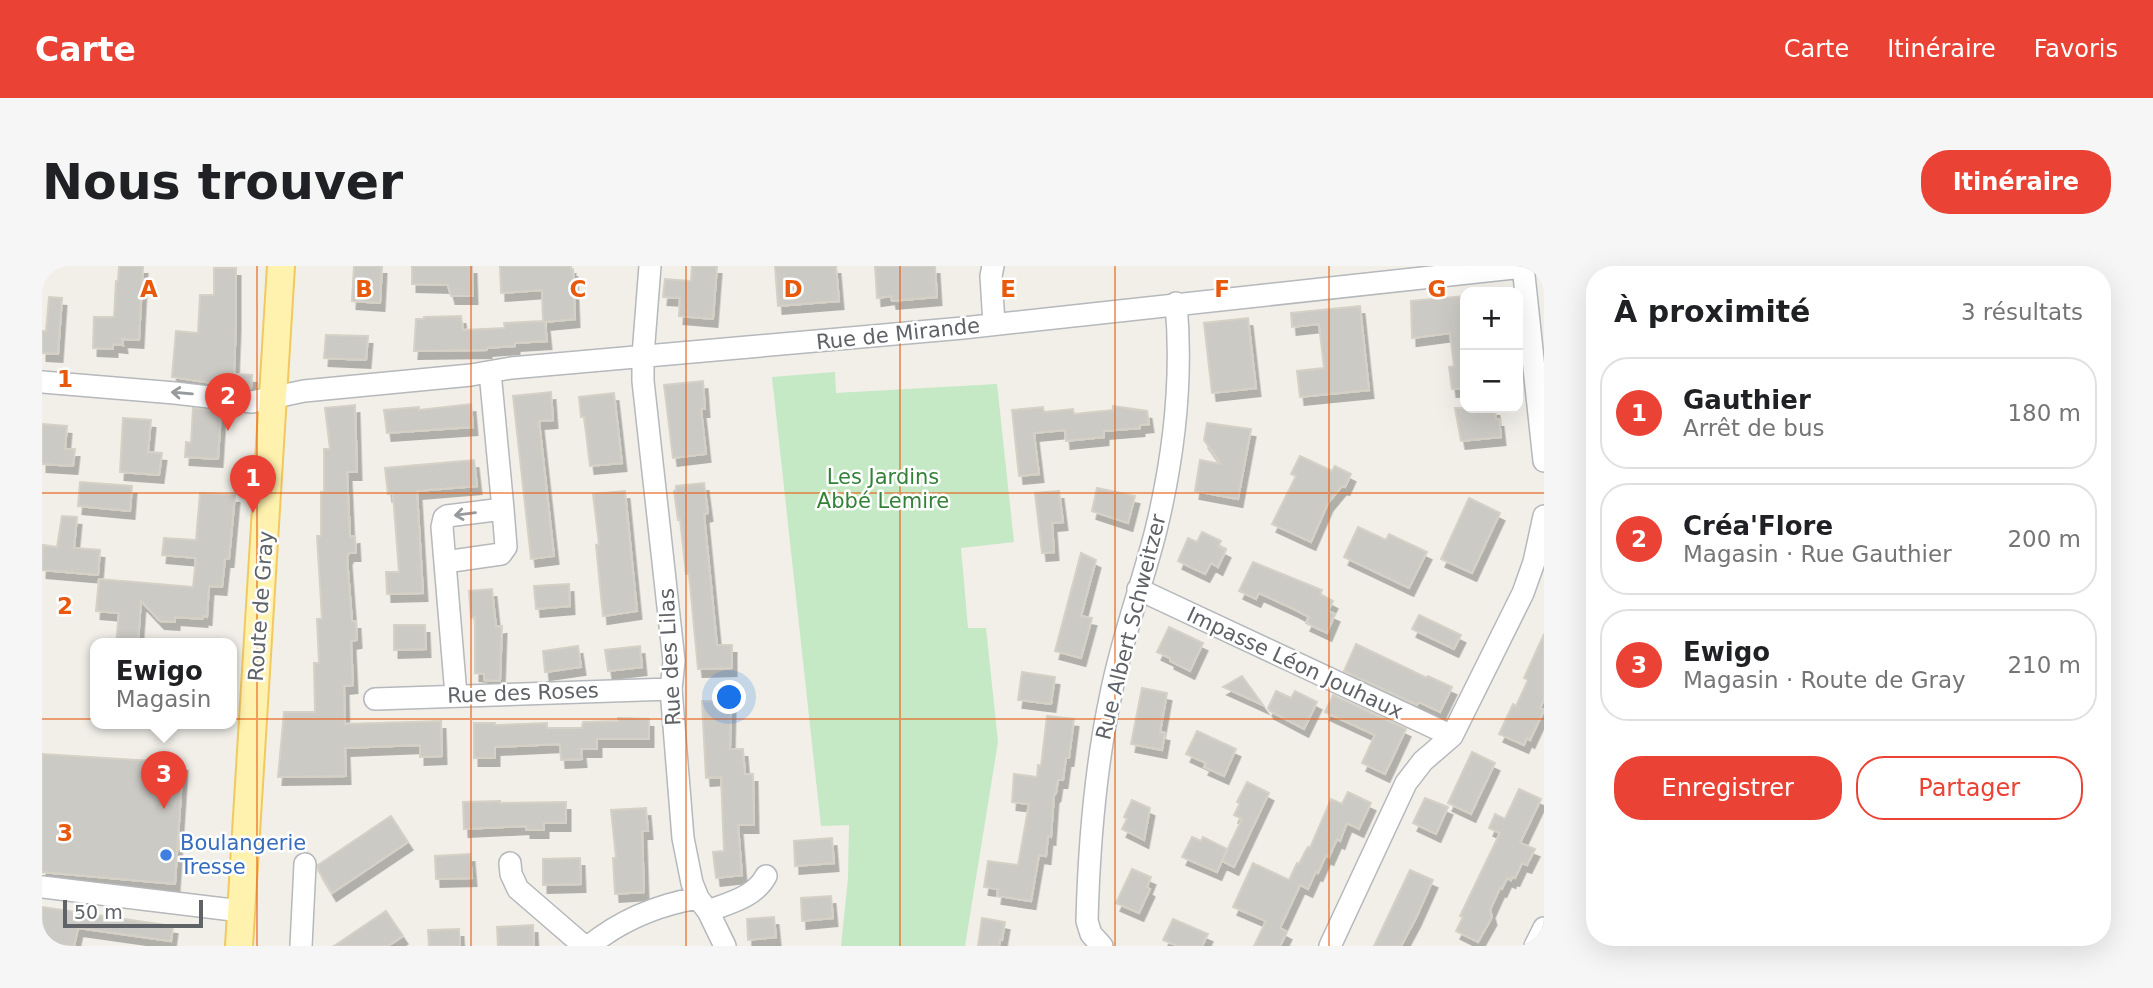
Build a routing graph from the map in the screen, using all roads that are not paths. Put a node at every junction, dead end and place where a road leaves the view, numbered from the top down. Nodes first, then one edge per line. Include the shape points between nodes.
1 (281, 266) edge
2 (650, 266) edge
3 (993, 266) edge
4 (1523, 267) edge
5 (1176, 303) junction
6 (994, 324) junction
7 (643, 355) junction
8 (490, 372) junction
9 (42, 382) edge
10 (274, 397) junction
11 (1541, 401) edge
12 (1544, 461) edge
13 (503, 509) junction
14 (1543, 526) edge
15 (445, 562) junction
16 (1138, 589) junction
17 (671, 689) junction
18 (456, 695) junction
19 (375, 699) dead end
20 (1452, 736) junction
21 (510, 863) dead end
22 (305, 864) dead end
23 (766, 876) dead end
24 (42, 887) edge
25 (703, 905) junction
26 (241, 911) junction
27 (1544, 928) edge
28 (239, 946) edge
29 (301, 946) edge
30 (587, 946) edge
31 (725, 946) edge
32 (1102, 946) edge
33 (1330, 946) edge
34 (1535, 946) edge

1 - 10 main road, Route de Gray
2 - 7 street, Rue des Lilas
3 - 6 street
4 - 5 street, Rue de Mirande
4 - 11 street
5 - 6 street, Rue de Mirande
5 - 16 street, Rue Albert Schweitzer via 1179,362 1172,453
6 - 7 street, Rue de Mirande
7 - 8 street, Rue de Mirande
7 - 17 street, Rue des Lilas via 674,661
8 - 10 street, Rue de Mirande
8 - 13 street
10 -> 9 street, Rue de Mirande via 252,402
10 - 26 main road, Route de Gray
11 - 12 street
13 - 15 street via 506,547 502,554
13 -> 15 street via 444,518
14 - 20 street via 1523,593
15 - 18 street
16 - 20 street, Impasse Léon Jouhaux
16 - 32 street, Rue Albert Schweitzer via 1111,692 1092,823 1087,921
17 - 18 street, Rue des Roses
17 - 25 street, Rue des Lilas via 683,838 692,883
18 - 19 street, Rue des Roses
20 - 33 street via 1406,783
21 - 30 street via 519,889
22 - 29 street
23 - 25 street via 751,894
24 - 26 street
25 - 30 street via 681,901 637,916
25 - 31 street, Rue des Lilas
26 - 28 main road, Route de Gray
27 - 34 street

